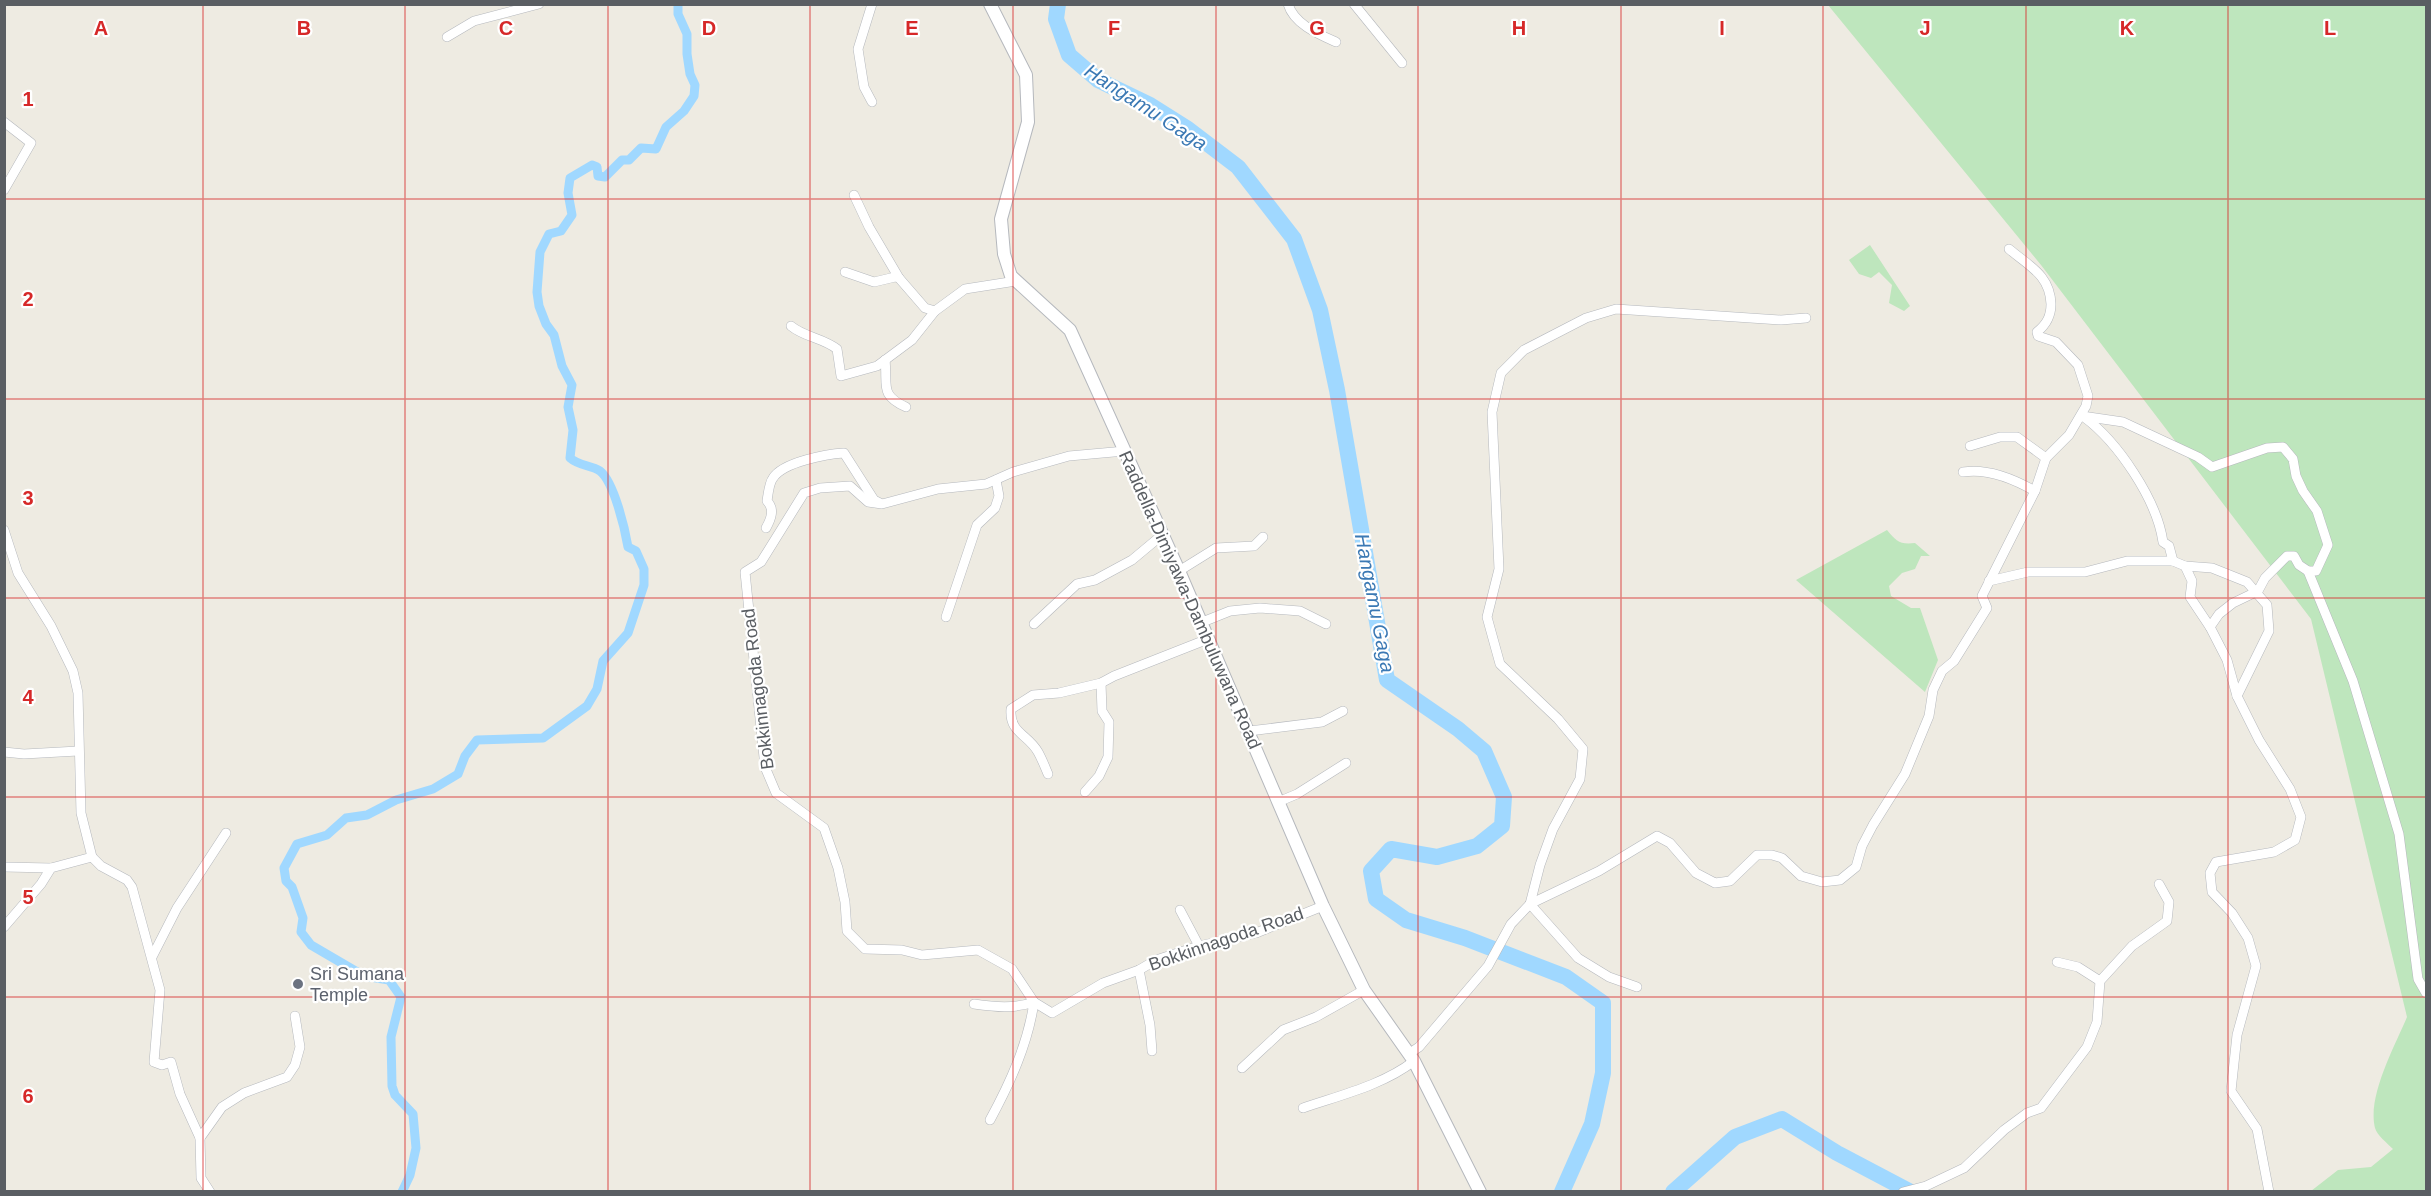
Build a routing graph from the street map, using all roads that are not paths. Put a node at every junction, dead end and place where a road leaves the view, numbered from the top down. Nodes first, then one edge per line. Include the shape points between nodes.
1 (540, 4) edge
2 (872, 4) edge
3 (990, 4) edge
4 (1288, 4) edge
5 (1354, 4) edge
6 (447, 37) dead end
7 (1336, 42) dead end
8 (1402, 63) dead end
9 (872, 102) dead end
10 (4, 122) edge
11 (4, 190) edge
12 (854, 195) dead end
13 (2009, 249) dead end
14 (845, 272) dead end
15 (899, 278) junction
16 (1016, 281) junction
17 (934, 310) junction
18 (1806, 318) dead end
19 (791, 326) dead end
20 (885, 360) junction
21 (906, 407) dead end
22 (2082, 416) junction
23 (1970, 446) dead end
24 (1125, 452) junction
25 (2046, 458) junction
26 (1963, 472) dead end
27 (996, 480) junction
28 (2035, 491) junction
29 (882, 504) junction
30 (766, 528) dead end
31 (4, 530) edge
32 (1162, 535) junction
33 (1263, 537) dead end
34 (2173, 561) junction
35 (2184, 566) junction
36 (1179, 571) junction
37 (2308, 572) junction
38 (1989, 581) junction
39 (2258, 591) junction
40 (946, 617) dead end
41 (1200, 623) junction
42 (1034, 624) dead end
43 (1326, 624) dead end
44 (2210, 627) junction
45 (1208, 639) junction
46 (1101, 683) junction
47 (2237, 696) junction
48 (1343, 711) dead end
49 (1249, 732) junction
50 (78, 751) junction
51 (4, 752) edge
52 (1346, 763) dead end
53 (1048, 774) dead end
54 (1085, 792) dead end
55 (1278, 802) junction
56 (226, 833) dead end
57 (92, 857) junction
58 (4, 867) edge
59 (51, 868) junction
60 (2159, 884) dead end
61 (1530, 903) junction
62 (1323, 906) junction
63 (1180, 910) dead end
64 (4, 927) edge
65 (1199, 946) junction
66 (152, 957) junction
67 (2057, 962) dead end
68 (1139, 970) junction
69 (2100, 981) junction
70 (1637, 987) dead end
71 (1364, 990) junction
72 (2427, 993) edge
73 (1034, 1002) junction
74 (974, 1004) dead end
75 (296, 1016) dead end
76 (1152, 1051) dead end
77 (1412, 1057) junction
78 (1242, 1068) dead end
79 (1304, 1108) dead end
80 (990, 1120) dead end
81 (200, 1138) junction
82 (210, 1191) edge
83 (1480, 1191) edge
84 (1903, 1191) edge
85 (2269, 1191) edge

1 - 6 street via 474,21
2 - 9 street via 858,49 864,87
3 - 16 street, Raddella-Dimiyawa-Dambuluwana Road via 1026,75 1028,122 1001,219 1004,254
4 - 7 street via 1292,16
5 - 8 street
10 - 11 street via 31,143
12 - 15 street
13 - 22 street via 2045,279 2051,292 2051,313 2038,336 2056,342 2078,364 2088,396
14 - 15 street via 874,282
15 - 17 street via 925,308
16 - 17 street via 965,290
16 - 24 street, Raddella-Dimiyawa-Dambuluwana Road via 1070,330
17 - 20 street via 912,340
18 - 61 street via 1781,320 1616,309 1586,318 1524,350 1500,374 1492,412 1499,569 1488,617 1500,664 1558,719 1583,749 1580,779 1553,829
19 - 20 street via 837,349 841,376
20 - 21 street via 886,392
22 - 25 street
22 - 34 street via 2115,447 2142,487
22 - 37 street via 2123,422 2212,467 2267,448 2283,447 2293,459 2296,476 2317,512 2328,545 2316,571
23 - 25 street via 2000,437 2017,437
24 - 27 street via 1069,456
24 - 32 street, Raddella-Dimiyawa-Dambuluwana Road
25 - 28 street
26 - 28 street via 1979,469
27 - 29 street via 938,489
27 - 40 street via 999,496 995,508 977,525
28 - 38 street
29 - 30 street via 874,500 844,453 826,454 786,467 772,478 767,501 772,517
29 - 73 street, Bokkinnagoda Road via 868,502 850,486 804,493 761,562 745,572 765,767 776,793 824,828 838,868 847,931 865,949 922,955 978,950 1012,969
31 - 50 street via 18,573 73,671 78,693
32 - 36 street, Raddella-Dimiyawa-Dambuluwana Road
32 - 42 street via 1132,560 1095,580 1077,584
33 - 36 street via 1254,546 1216,548
34 - 35 street
34 - 38 street via 2127,561 2085,572 2028,572
35 - 39 street via 2212,568 2247,582
35 - 44 street via 2192,580 2190,597
36 - 41 street, Raddella-Dimiyawa-Dambuluwana Road
37 - 39 street via 2294,556 2287,556
37 - 72 street via 2353,681 2399,834 2418,979
38 - 61 street via 1982,596 1987,608 1954,661 1942,671 1905,774 1873,825 1856,867 1840,880 1822,882 1801,876 1782,858 1756,855 1731,881 1715,883 1696,873 1670,843 1658,836 1599,871
39 - 44 street via 2233,603
39 - 47 street via 2267,605 2269,631
41 - 43 street via 1230,611 1260,608 1300,611
41 - 45 street, Raddella-Dimiyawa-Dambuluwana Road
44 - 47 street via 2228,660
45 - 46 street
45 - 49 street, Raddella-Dimiyawa-Dambuluwana Road
46 - 53 street via 1033,696 1011,709 1010,719 1037,750
46 - 54 street via 1102,711 1109,722 1108,757
47 - 85 street via 2290,789 2301,817 2295,840 2274,852 2216,862 2210,873 2212,892 2248,938 2256,966 2237,1035 2231,1091 2257,1129
48 - 49 street via 1322,722
49 - 55 street, Raddella-Dimiyawa-Dambuluwana Road
50 - 51 street
50 - 57 street via 81,813
52 - 55 street
55 - 62 street, Raddella-Dimiyawa-Dambuluwana Road
56 - 66 street via 177,908
57 - 59 street
57 - 66 street via 132,887
58 - 59 street
59 - 64 street
60 - 69 street via 2169,902 2167,921 2132,946
61 - 70 street via 1578,958 1609,977
61 - 77 street via 1511,924 1488,966
62 - 65 street, Bokkinnagoda Road via 1256,933
62 - 71 street, Raddella-Dimiyawa-Dambuluwana Road
63 - 65 street
65 - 68 street, Bokkinnagoda Road
66 - 81 street via 160,990 154,1062 171,1062
67 - 69 street via 2078,967
68 - 73 street, Bokkinnagoda Road via 1103,983 1052,1013
68 - 76 street
69 - 84 street via 2097,1022 2087,1047 2041,1108 2004,1130 1964,1168 1926,1186
71 - 77 street, Raddella-Dimiyawa-Dambuluwana Road
71 - 78 street via 1283,1030
73 - 74 street via 1003,1007
73 - 80 street via 1031,1025 1011,1082
75 - 81 street via 300,1047 287,1077 244,1093 222,1107
77 - 79 street via 1399,1073
77 - 83 street, Raddella-Dimiyawa-Dambuluwana Road
81 - 82 street via 201,1178

